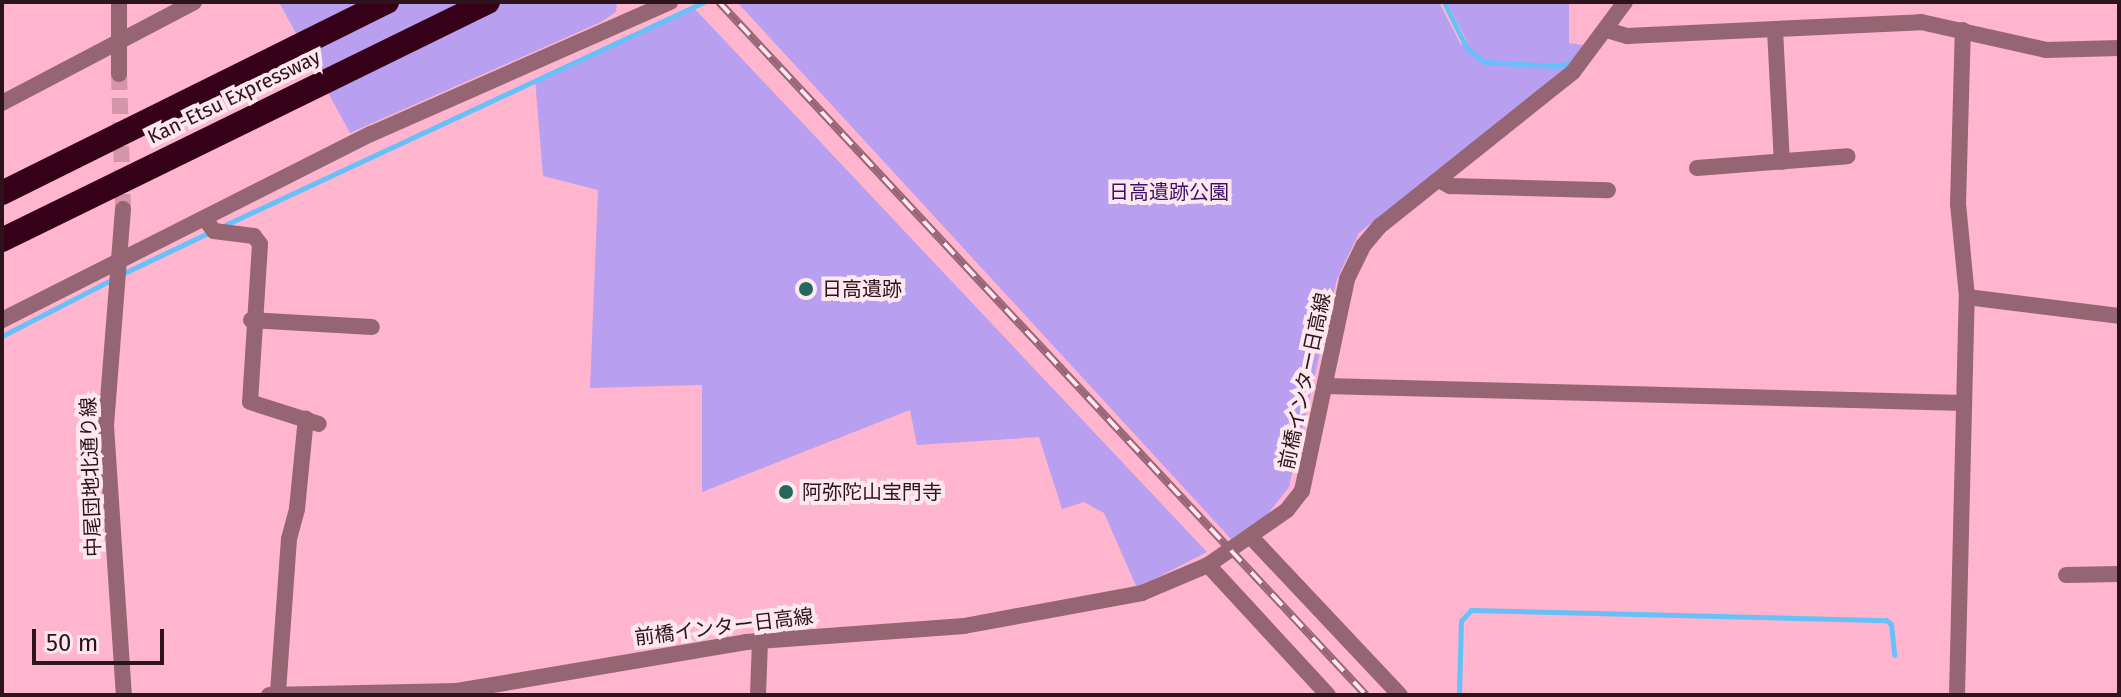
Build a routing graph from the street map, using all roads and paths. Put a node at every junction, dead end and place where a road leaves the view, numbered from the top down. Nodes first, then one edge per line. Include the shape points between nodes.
1 (119, 2) edge
2 (194, 2) edge
3 (387, 2) edge
4 (488, 2) edge
5 (670, 2) edge
6 (1625, 2) edge
7 (651, 6) edge
8 (1607, 30) junction
9 (1775, 30) junction
10 (1963, 30) junction
11 (119, 41) junction
12 (2119, 48) edge
13 (119, 74) tunnel mouth
14 (2, 103) edge
15 (1848, 156) dead end
16 (1782, 162) junction
17 (1697, 168) dead end
18 (1439, 180) junction
19 (1608, 190) dead end
20 (2, 193) edge
21 (123, 209) tunnel mouth
22 (205, 219) junction
23 (2, 240) edge
24 (122, 260) junction
25 (1967, 297) junction
26 (2119, 316) edge
27 (2, 320) edge
28 (251, 320) junction
29 (372, 327) dead end
30 (1325, 386) junction
31 (1964, 403) junction
32 (1251, 537) junction
33 (1208, 565) junction
34 (2119, 574) edge
35 (2066, 575) dead end
36 (760, 640) junction
37 (274, 694) edge
38 (124, 695) edge
39 (758, 695) edge
40 (1328, 695) edge
41 (1400, 695) edge
42 (1957, 695) edge

1 - 11 street
2 - 11 street
3 - 20 highway, Kan-Etsu Expressway
4 - 23 highway, Kan-Etsu Expressway
5 - 7 street
6 - 8 street, 前橋インター日高線
7 - 22 street via 371,134
8 - 9 street via 1627,36
8 - 18 street, 前橋インター日高線 via 1558,86
9 - 10 street via 1921,22
9 - 16 street
10 - 12 street via 2046,50
10 - 25 street via 1958,204
11 - 13 street
11 - 14 street
15 - 16 street
16 - 17 street
18 - 19 street via 1450,186
18 - 30 street, 前橋インター日高線 via 1380,226 1357,255
21 - 24 street, 中尾団地北通り線
22 - 24 street
22 - 28 street via 214,231 258,239
24 - 27 street
24 - 38 street, 中尾団地北通り線 via 106,426
25 - 26 street
25 - 31 street
28 - 29 street
28 - 37 street via 250,402 312,421 289,539
30 - 31 street
30 - 32 street, 前橋インター日高線 via 1302,491 1287,510
31 - 42 street
32 - 33 street, 前橋インター日高線
32 - 41 street
33 - 36 street, 前橋インター日高線 via 1142,593 964,626
33 - 40 street
34 - 35 street
36 - 37 street, 前橋インター日高線 via 611,661 457,691
36 - 39 street

